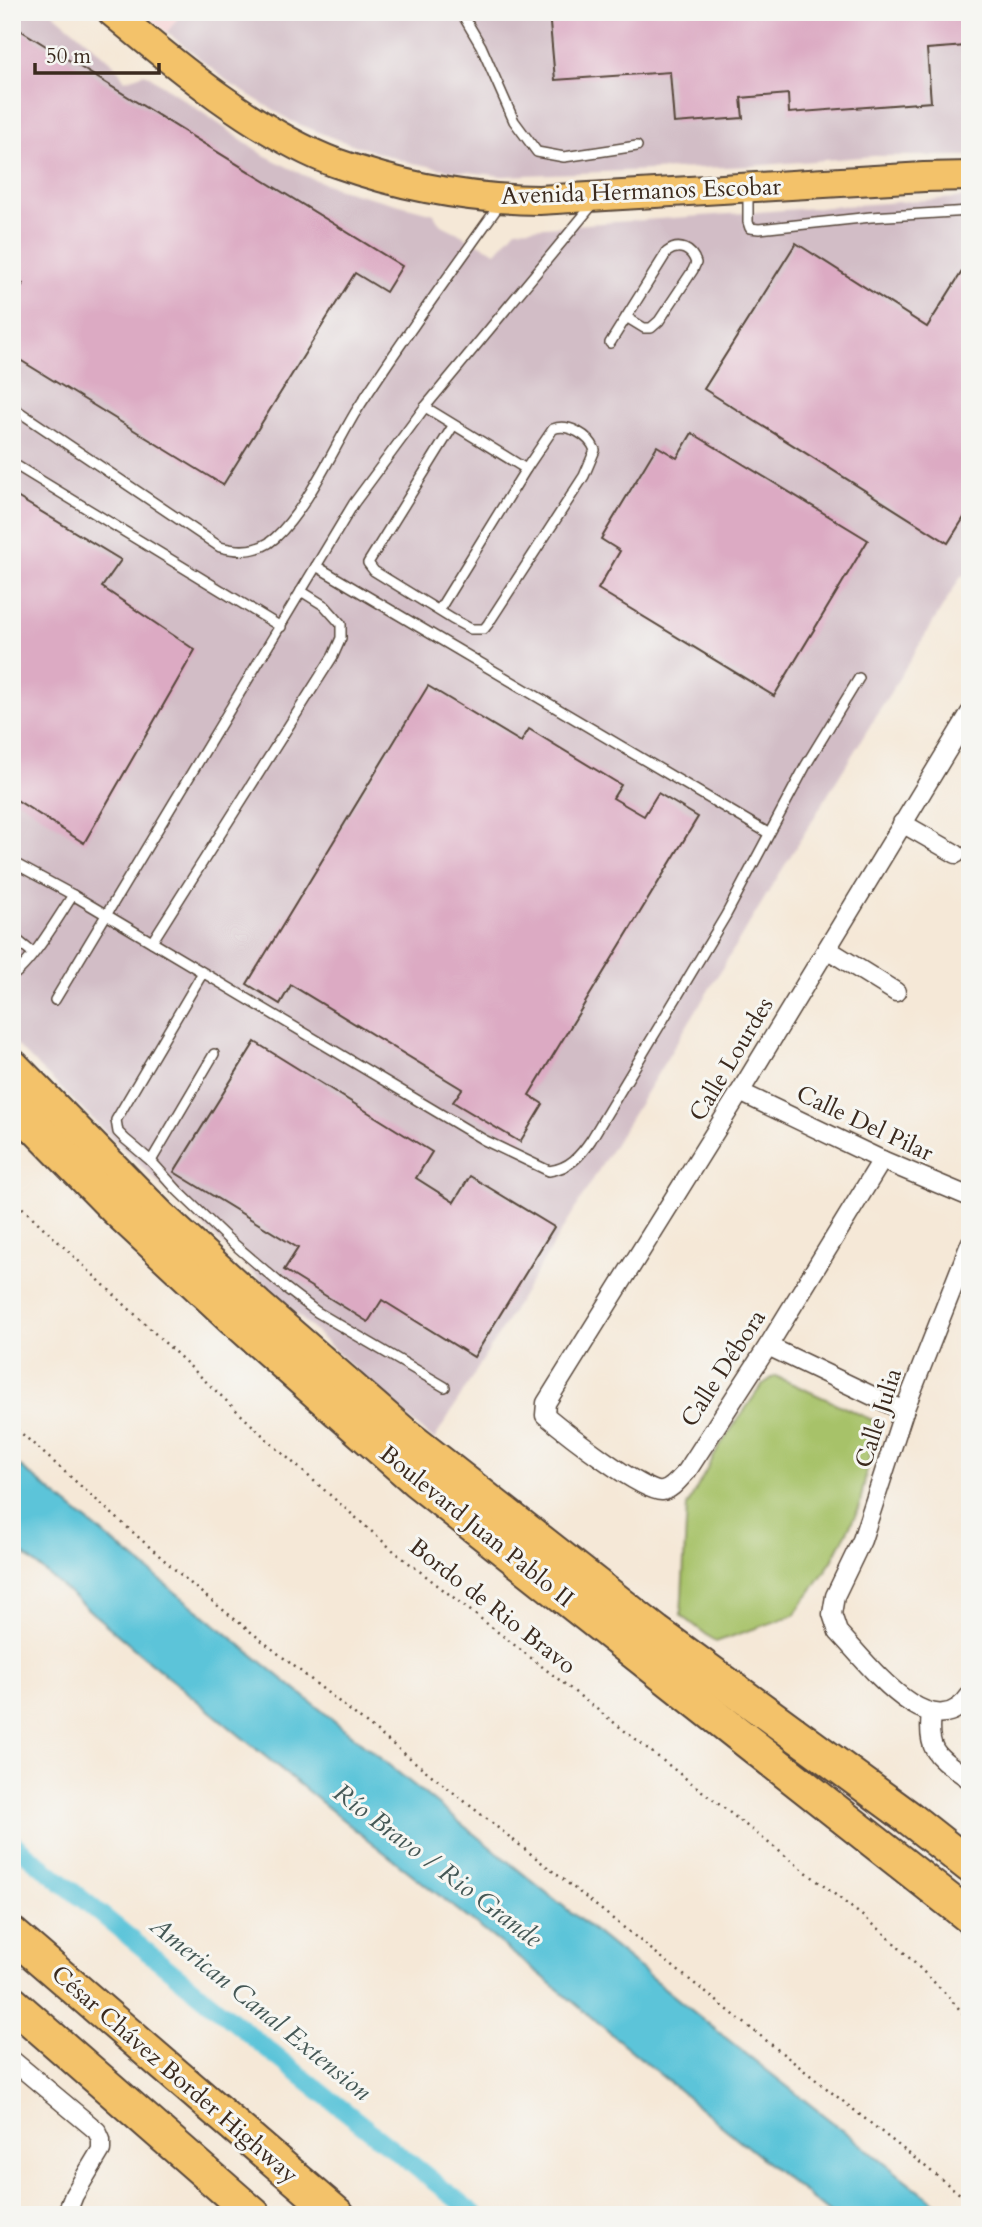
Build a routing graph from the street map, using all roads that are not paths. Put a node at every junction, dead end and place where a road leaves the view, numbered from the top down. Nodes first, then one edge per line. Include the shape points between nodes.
1 (111, 12) edge
2 (461, 12) edge
3 (637, 146) dead end
4 (970, 176) edge
5 (748, 189) junction
6 (598, 197) junction
7 (503, 199) junction
8 (970, 211) edge
9 (626, 317) junction
10 (610, 343) dead end
11 (12, 407) edge
12 (425, 407) junction
13 (453, 425) junction
14 (12, 463) edge
15 (526, 469) junction
16 (317, 566) junction
17 (301, 592) junction
18 (439, 610) junction
19 (281, 627) junction
20 (859, 678) dead end
21 (970, 713) edge
22 (902, 823) junction
23 (768, 834) junction
24 (956, 855) dead end
25 (12, 862) edge
26 (73, 895) junction
27 (108, 915) junction
28 (12, 936) edge
29 (152, 942) junction
30 (827, 949) junction
31 (33, 953) junction
32 (202, 974) junction
33 (12, 976) edge
34 (896, 992) dead end
35 (55, 1000) dead end
36 (214, 1054) dead end
37 (12, 1066) edge
38 (740, 1092) junction
39 (12, 1103) edge
40 (882, 1160) junction
41 (151, 1161) junction
42 (970, 1197) edge
43 (970, 1244) edge
44 (768, 1346) junction
45 (445, 1387) dead end
46 (904, 1411) junction
47 (561, 1426) joint
48 (970, 1695) edge
49 (931, 1714) junction
50 (970, 1780) edge
51 (970, 1866) edge
52 (970, 1917) edge
53 (12, 1934) edge
54 (12, 2003) edge
55 (12, 2060) edge
56 (66, 2215) edge
57 (254, 2215) edge
58 (338, 2215) edge

1 - 7 main road, Avenida Hermanos Escobar via 212,92 323,157 422,187
2 - 3 lane via 514,121 537,152 564,157
4 - 5 main road, Avenida Hermanos Escobar
5 - 6 main road, Avenida Hermanos Escobar
5 - 8 lane via 748,222 750,228 759,229
6 - 7 main road, Avenida Hermanos Escobar
6 - 12 lane
7 - 11 lane via 356,412 293,519 273,540 251,550 220,547
9 - 9 lane via 667,251 683,247 694,256 693,270 659,321 644,328
9 - 10 lane
12 - 13 lane
12 - 16 lane via 354,503
13 - 15 lane
13 - 18 lane via 368,562 374,571
14 - 19 lane
15 - 18 lane
15 - 18 lane via 552,429 560,426 583,436 595,450 583,476 484,628 471,629
16 - 17 lane
16 - 23 lane
17 - 19 lane
17 - 29 lane via 335,614 341,638
19 - 27 lane
20 - 23 lane
21 - 22 street, Calle Lourdes
22 - 24 street
22 - 30 street, Calle Lourdes
23 - 32 lane via 726,915 591,1140 570,1165 559,1170 549,1171 484,1140
25 - 26 lane
26 - 27 lane
26 - 31 lane
27 - 29 lane
27 - 35 lane
28 - 31 lane
29 - 32 lane
30 - 34 street
30 - 38 street, Calle Lourdes
31 - 33 lane
32 - 41 lane via 116,1120 118,1132
36 - 41 lane
37 - 51 highway, Boulevard Juan Pablo II via 142,1200 404,1435 645,1624
38 - 40 street, Calle Del Pilar
38 - 47 street, Calle Lourdes via 546,1403 545,1415
39 - 52 highway, Boulevard Juan Pablo II via 233,1318 416,1480
40 - 42 street, Calle Del Pilar
40 - 44 street, Calle Débora
41 - 45 lane via 188,1201 283,1286 317,1312
43 - 46 street, Calle Julia
44 - 46 street
44 - 47 street, Calle Débora via 687,1471 669,1489 661,1492 639,1485
46 - 49 street, Calle Julia via 866,1530 832,1607 838,1632 885,1682 914,1707
48 - 49 street via 952,1712
49 - 50 street via 929,1734 935,1753
53 - 58 highway, César Chávez Border Highway
54 - 57 highway
55 - 56 street via 97,2131 101,2140 98,2158

